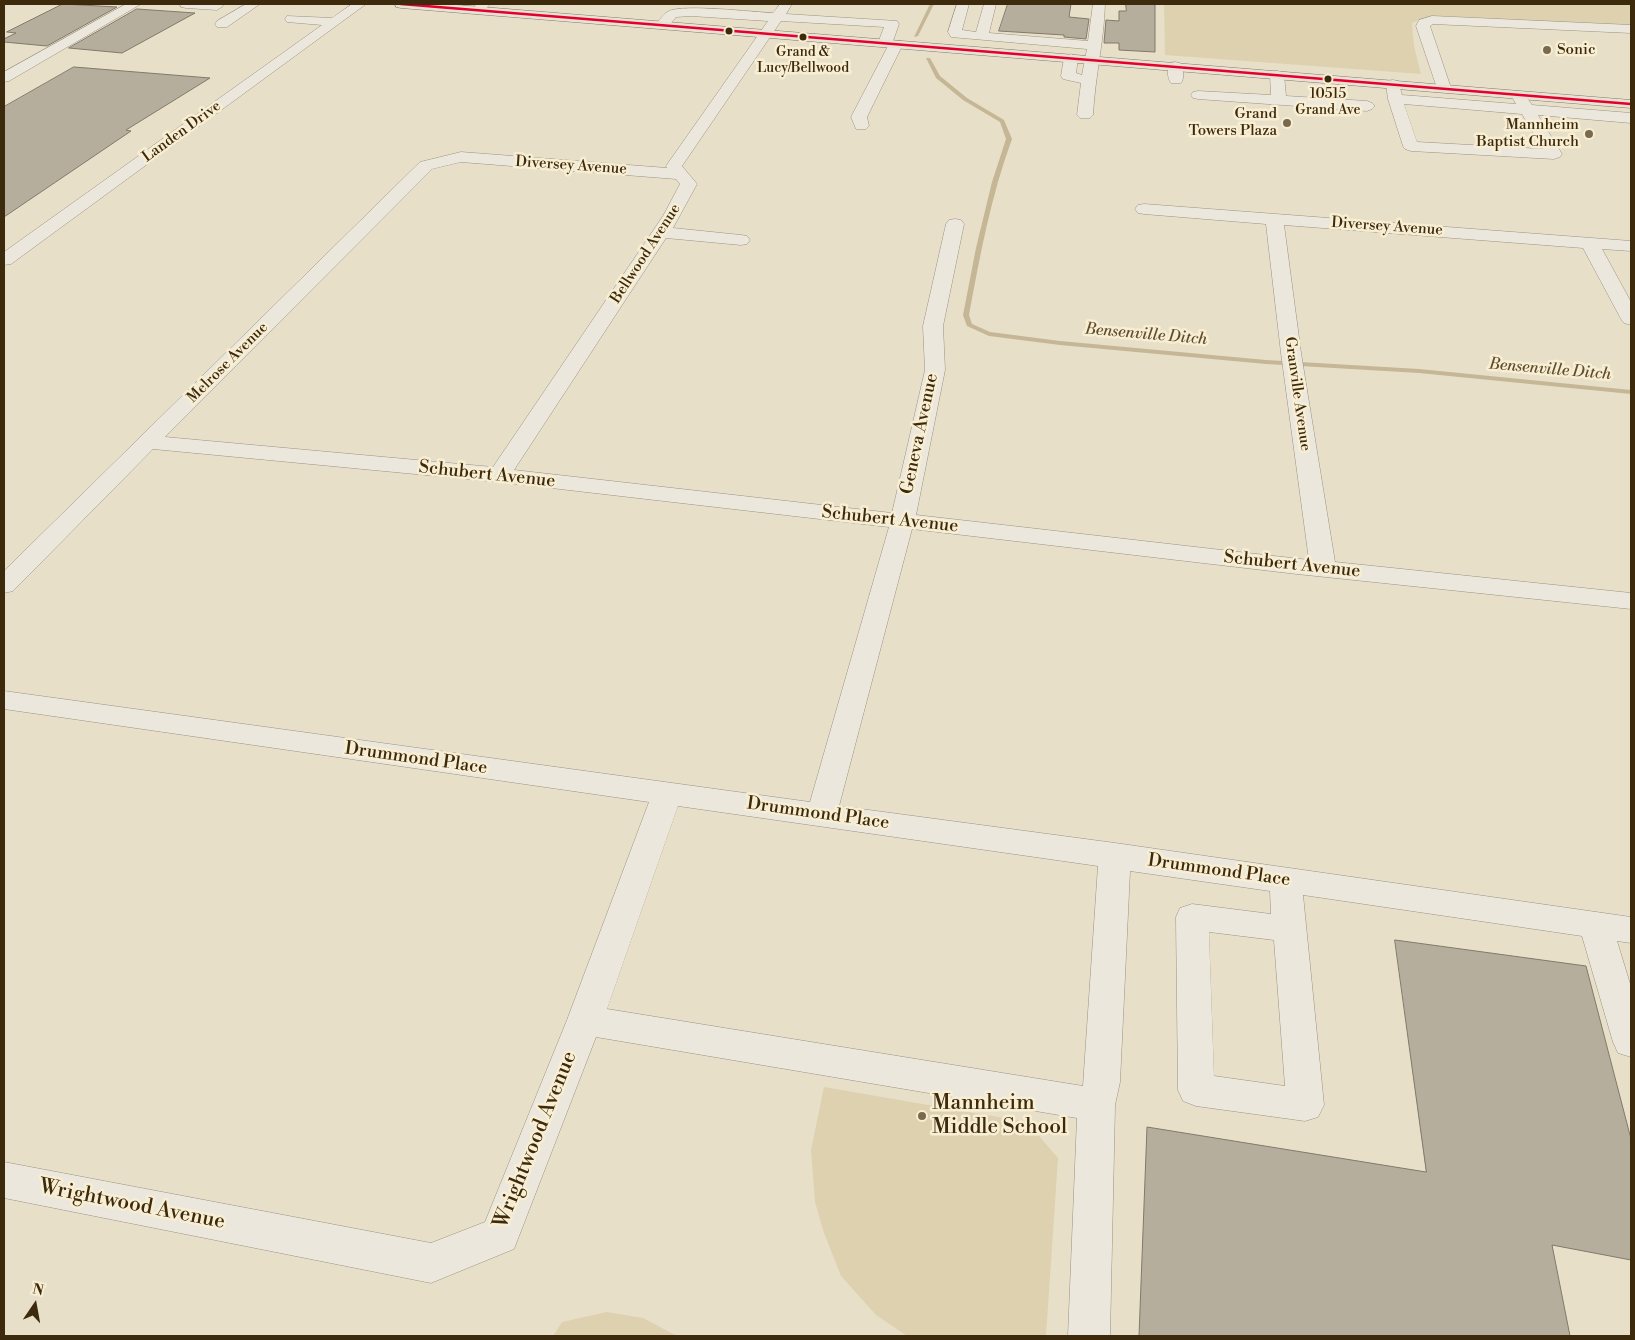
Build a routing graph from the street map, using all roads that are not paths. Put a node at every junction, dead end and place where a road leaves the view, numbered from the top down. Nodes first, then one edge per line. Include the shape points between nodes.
1 (135, 4) edge
2 (186, 4) edge
3 (254, 4) edge
4 (360, 4) edge
5 (401, 4) edge
6 (786, 4) edge
7 (963, 4) edge
8 (990, 4) edge
9 (1098, 4) edge
10 (218, 6) dead end
11 (480, 7) edge
12 (776, 17) junction
13 (292, 20) dead end
14 (334, 22) junction
15 (222, 24) dead end
16 (662, 25) junction
17 (1631, 30) edge
18 (764, 33) junction
19 (982, 36) junction
20 (1608, 37) dead end
21 (1002, 38) junction
22 (1631, 38) edge
23 (890, 44) junction
24 (995, 52) junction
25 (1094, 53) junction
26 (1072, 58) junction
27 (1276, 75) junction
28 (4, 78) edge
29 (1088, 80) junction
30 (1394, 92) junction
31 (1440, 93) junction
32 (1198, 95) dead end
33 (1518, 95) junction
34 (1279, 100) junction
35 (1631, 104) edge
36 (1366, 106) dead end
37 (1527, 110) junction
38 (1085, 115) dead end
39 (1631, 118) edge
40 (861, 126) dead end
41 (461, 158) joint
42 (680, 174) junction
43 (1144, 209) dead end
44 (1274, 219) junction
45 (955, 224) dead end
46 (662, 232) junction
47 (741, 240) dead end
48 (1590, 243) junction
49 (1631, 246) edge
50 (4, 260) edge
51 (1631, 319) edge
52 (148, 442) junction
53 (499, 475) junction
54 (902, 522) junction
55 (1323, 568) junction
56 (4, 585) edge
57 (1631, 601) edge
58 (4, 700) edge
59 (667, 794) junction
60 (822, 814) junction
61 (1115, 856) junction
62 (1285, 881) junction
63 (1595, 925) junction
64 (1289, 929) junction
65 (1631, 930) edge
66 (585, 1020) junction
67 (1631, 1042) edge
68 (1096, 1105) junction
69 (4, 1180) edge
70 (1089, 1336) edge

1 - 28 street
2 - 10 street
3 - 15 street
4 - 14 street, Landen Drive
5 - 11 main road
6 - 12 street
7 - 19 street via 955,32
8 - 19 street
9 - 25 street
11 - 16 main road
12 - 16 street via 680,13 669,15
12 - 18 street
12 - 23 street via 892,24
13 - 14 street
14 - 50 street, Landen Drive
16 - 18 main road
17 - 31 street via 1424,22
18 - 23 main road
18 - 42 street, Bellwood Avenue via 674,166
19 - 21 street
20 - 22 street
21 - 24 street
21 - 25 street
23 - 24 main road
23 - 40 street via 859,117
24 - 26 main road
25 - 26 main road
25 - 27 main road via 1175,73
25 - 29 street
26 - 29 street via 1068,76
27 - 30 main road
27 - 34 street
29 - 38 street
30 - 31 street
30 - 37 street via 1411,146 1554,154
31 - 33 main road
31 - 37 street
32 - 34 street
33 - 35 main road
33 - 37 street
34 - 36 street
37 - 39 street
41 - 42 street, Diversey Avenue
41 - 52 street, Melrose Avenue via 426,165
42 - 46 street, Bellwood Avenue via 689,184
43 - 44 street, Diversey Avenue
44 - 48 street, Diversey Avenue
44 - 55 street, Granville Avenue
45 - 54 street, Geneva Avenue via 936,310 935,370
46 - 47 street
46 - 53 street, Bellwood Avenue
48 - 49 street, Diversey Avenue
48 - 51 street
52 - 53 street, Schubert Avenue
52 - 56 street, Melrose Avenue
53 - 54 street, Schubert Avenue
54 - 55 street, Schubert Avenue
54 - 60 street, Geneva Avenue
55 - 57 street, Schubert Avenue
58 - 59 street, Drummond Place
59 - 60 street, Drummond Place
59 - 66 street, Wrightwood Avenue
60 - 61 street, Drummond Place
61 - 62 street, Drummond Place
61 - 68 street via 1102,1082
62 - 63 street, Drummond Place
62 - 64 street
63 - 65 street, Drummond Place
63 - 67 street
64 - 64 street via 1192,917 1196,1090 1304,1105
66 - 68 street
66 - 69 street, Wrightwood Avenue via 500,1235 431,1263
68 - 70 street

